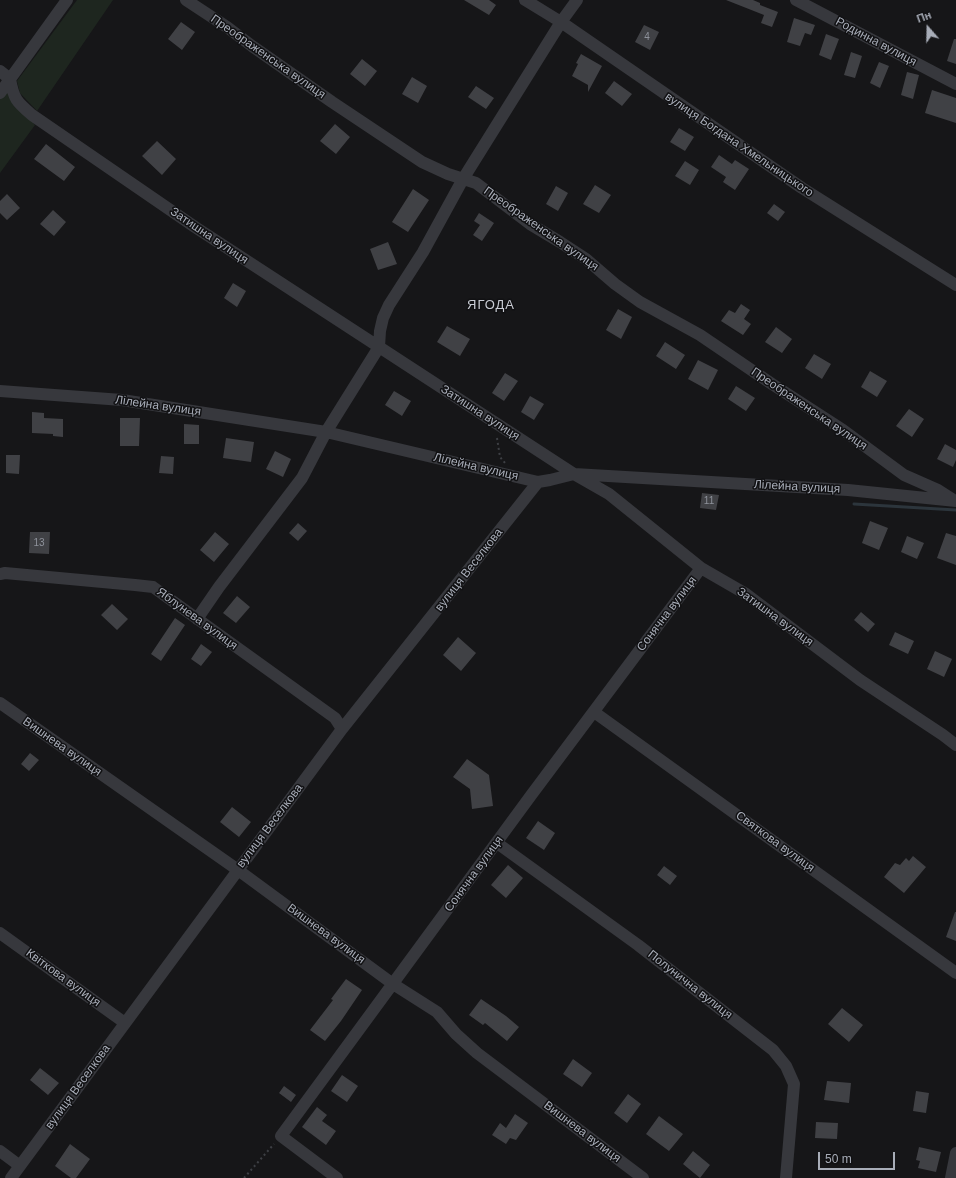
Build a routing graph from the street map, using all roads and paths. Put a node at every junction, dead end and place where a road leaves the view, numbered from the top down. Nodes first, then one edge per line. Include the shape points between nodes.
1 (67, 0) edge
2 (186, 0) edge
3 (525, 0) edge
4 (577, 0) edge
5 (796, 0) edge
6 (561, 22) junction
7 (0, 71) edge
8 (10, 79) junction
9 (956, 84) edge
10 (0, 93) edge
11 (463, 179) junction
12 (956, 284) edge
13 (379, 347) junction
14 (0, 391) edge
15 (326, 432) junction
16 (574, 474) junction
17 (538, 482) junction
18 (955, 501) edge
19 (701, 568) junction
20 (0, 574) edge
21 (197, 619) junction
22 (0, 703) edge
23 (594, 712) junction
24 (342, 729) junction
25 (956, 745) edge
26 (497, 843) junction
27 (238, 870) junction
28 (0, 933) edge
29 (956, 973) edge
30 (393, 984) junction
31 (126, 1023) junction
32 (281, 1136) junction
33 (0, 1151) edge
34 (956, 1153) edge
35 (20, 1166) junction
36 (11, 1178) edge
37 (244, 1178) edge
38 (337, 1178) edge
39 (642, 1178) edge
40 (786, 1178) edge
41 (951, 1178) edge

1 - 8 street
2 - 11 street, Преображенська вулиця via 422,162
3 - 6 street, вулиця Богдана Хмельницького
4 - 6 street
5 - 9 street, Родинна вулиця
6 - 11 street
6 - 12 street, вулиця Богдана Хмельницького via 802,188
7 - 8 street
8 - 10 street
8 - 13 street, Затишна вулиця via 13,93 20,104 32,114 195,227
11 - 13 street via 424,252 383,318
11 - 18 street, Преображенська вулиця via 476,183 530,224 586,259 640,302 700,335 843,430 904,475 938,490
13 - 15 street
13 - 16 street, Затишна вулиця
14 - 15 street, Лілейна вулиця via 122,400
15 - 17 street, Лілейна вулиця
15 - 21 street via 302,478
16 - 17 street, Лілейна вулиця
16 - 18 street, Лілейна вулиця via 848,490
16 - 19 street, Затишна вулиця via 609,494
17 - 24 street, вулиця Веселкова
19 - 23 street, Сонячна вулиця
19 - 25 street, Затишна вулиця via 746,594 860,680
20 - 21 street, Яблунева вулиця via 153,587
21 - 24 street, Яблунева вулиця via 335,718
22 - 27 street, Вишнева вулиця
23 - 26 street, Сонячна вулиця
23 - 29 street, Святкова вулиця
24 - 27 street, вулиця Веселкова
26 - 30 street, Сонячна вулиця
26 - 40 street, Полунична вулиця via 638,945 773,1050 786,1066 794,1084
27 - 30 street, Вишнева вулиця
27 - 31 street, вулиця Веселкова
28 - 31 street, Квіткова вулиця
30 - 32 street, Сонячна вулиця
30 - 39 street, Вишнева вулиця via 437,1012 477,1053
31 - 35 street, вулиця Веселкова
32 - 37 path
32 - 38 street
33 - 35 street
34 - 41 street
35 - 36 street, вулиця Веселкова

